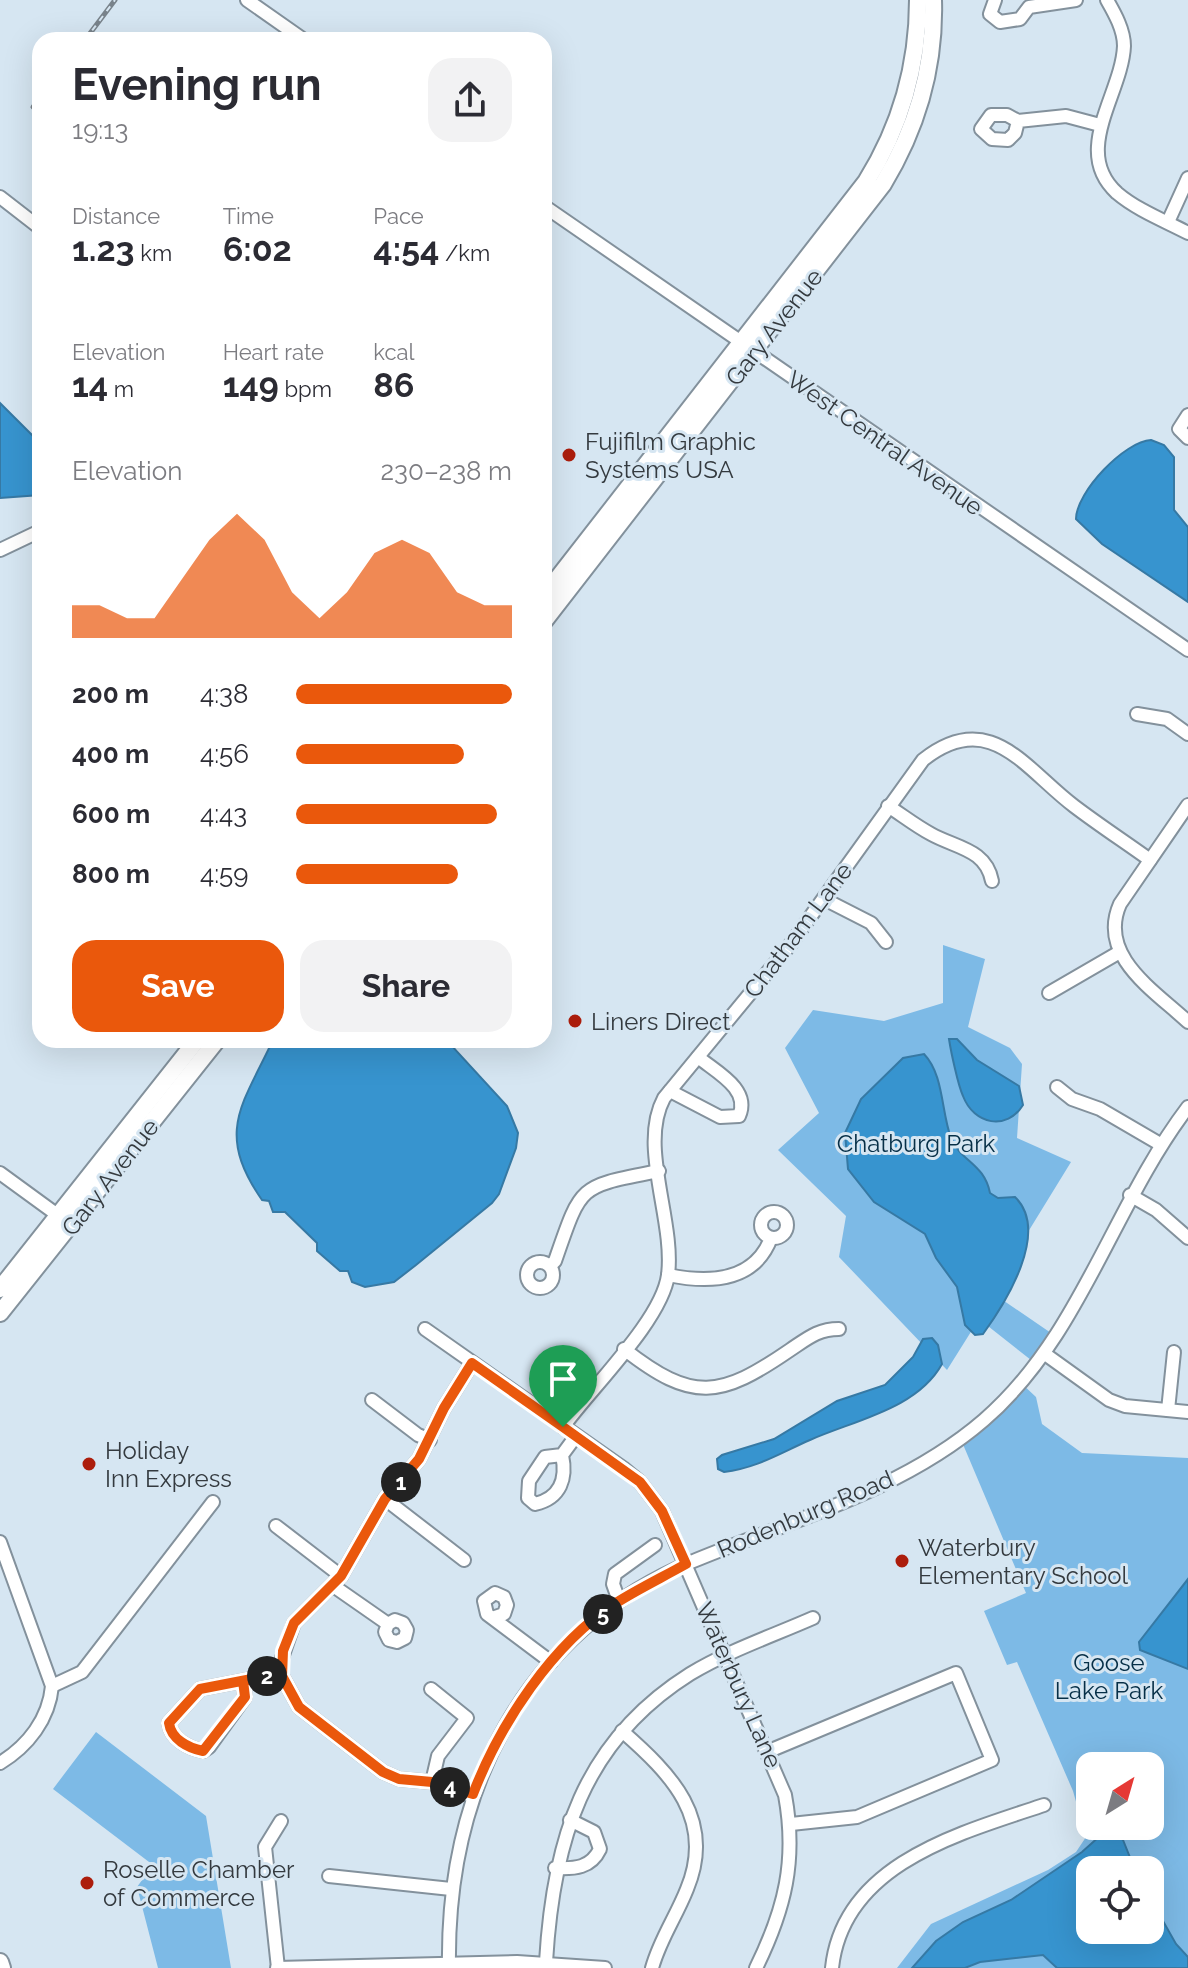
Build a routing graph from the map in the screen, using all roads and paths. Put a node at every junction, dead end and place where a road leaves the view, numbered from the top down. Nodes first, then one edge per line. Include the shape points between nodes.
1 (247, 0) edge
2 (918, 0) edge
3 (933, 0) edge
4 (995, 0) edge
5 (1076, 0) edge
6 (1107, 0) edge
7 (1025, 3) edge
8 (293, 32) edge
9 (1018, 121) dead end
10 (1100, 125) junction
11 (1188, 178) edge
12 (0, 197) edge
13 (552, 212) edge
14 (32, 222) edge
15 (1168, 222) junction
16 (1188, 233) edge
17 (748, 348) junction
18 (1188, 415) edge
19 (1188, 438) edge
20 (32, 535) edge
21 (0, 550) edge
22 (552, 586) edge
23 (552, 610) edge
24 (1188, 650) edge
25 (1137, 714) dead end
26 (1188, 734) edge
27 (1188, 805) edge
28 (888, 806) junction
29 (1150, 860) junction
30 (992, 881) dead end
31 (824, 899) junction
32 (886, 942) dead end
33 (1118, 953) junction
34 (1049, 993) dead end
35 (1188, 1022) edge
36 (191, 1048) edge
37 (210, 1048) edge
38 (698, 1057) junction
39 (1057, 1087) dead end
40 (670, 1091) junction
41 (1188, 1107) edge
42 (1160, 1144) junction
43 (659, 1171) junction
44 (0, 1173) edge
45 (1130, 1195) junction
46 (65, 1221) junction
47 (771, 1238) dead end
48 (1188, 1238) edge
49 (550, 1266) dead end
50 (668, 1275) junction
51 (0, 1289) edge
52 (0, 1313) edge
53 (425, 1329) dead end
54 (839, 1329) dead end
55 (624, 1349) junction
56 (1174, 1352) dead end
57 (1045, 1354) junction
58 (472, 1363) junction
59 (372, 1400) dead end
60 (1168, 1410) junction
61 (1188, 1412) edge
62 (563, 1427) junction
63 (576, 1436) junction
64 (430, 1440) junction
65 (562, 1455) junction
66 (385, 1499) junction
67 (213, 1502) dead end
68 (276, 1526) dead end
69 (0, 1542) edge
70 (655, 1545) dead end
71 (464, 1560) dead end
72 (686, 1564) junction
73 (337, 1581) junction
74 (619, 1601) junction
75 (495, 1617) dead end
76 (813, 1618) dead end
77 (388, 1624) dead end
78 (726, 1654) junction
79 (551, 1662) junction
80 (282, 1676) junction
81 (243, 1681) junction
82 (52, 1686) junction
83 (431, 1689) dead end
84 (622, 1731) junction
85 (769, 1751) junction
86 (0, 1763) edge
87 (432, 1782) junction
88 (473, 1794) junction
89 (1044, 1805) dead end
90 (570, 1820) junction
91 (281, 1821) dead end
92 (791, 1824) junction
93 (555, 1868) junction
94 (329, 1876) dead end
95 (451, 1889) junction
96 (0, 1962) edge
97 (546, 1962) junction
98 (449, 1965) edge
99 (2, 1968) edge
100 (278, 1968) edge
101 (605, 1968) edge
102 (652, 1968) edge
103 (756, 1968) edge
104 (832, 1968) edge

1 - 8 street
2 - 17 main road, Gary Avenue via 913,63 886,146
3 - 17 main road, Gary Avenue via 924,87 899,155 865,210
4 - 7 street via 990,14 1000,22 1020,19
5 - 7 street
6 - 10 street via 1124,44
9 - 10 street via 1066,116
10 - 15 street via 1101,168 1110,185
11 - 15 street
12 - 14 street
13 - 17 street, West Central Avenue
15 - 16 street
17 - 22 main road, Gary Avenue
17 - 23 main road, Gary Avenue
17 - 24 street, West Central Avenue
18 - 19 street via 1179,429
20 - 21 street
25 - 26 street via 1167,719
27 - 29 street
28 - 29 street, Chatham Lane via 932,753 971,739 986,742 1013,751 1073,805
28 - 30 street via 930,834 977,855 989,866
28 - 31 street, Chatham Lane
29 - 33 street via 1116,912
31 - 32 street via 871,923
31 - 38 street, Chatham Lane
33 - 34 street
33 - 35 street
36 - 46 main road, Gary Avenue
37 - 46 main road, Gary Avenue
38 - 40 street, Chatham Lane
38 - 40 street via 740,1092 739,1116 720,1117
39 - 42 street
40 - 43 street, Chatham Lane via 655,1127
41 - 42 street, Rodenburg Road
42 - 45 street, Rodenburg Road
43 - 49 street via 598,1183 585,1192
43 - 50 street, Chatham Lane
44 - 46 street
45 - 48 street
45 - 57 street, Rodenburg Road via 1078,1302
46 - 51 main road, Gary Avenue
46 - 52 main road, Gary Avenue
47 - 50 street via 746,1269 728,1278 703,1282
50 - 55 street, Chatham Lane via 654,1311
53 - 58 street, Waterbury Lane
54 - 55 street via 819,1329 749,1378 710,1389 675,1383
55 - 62 street, Chatham Lane
56 - 60 street
57 - 60 street via 1109,1400
57 - 72 street, Rodenburg Road via 984,1420 922,1464
58 - 62 street, Waterbury Lane
58 - 64 street
59 - 64 street
60 - 61 street
62 - 63 street, Waterbury Lane
63 - 65 street
63 - 72 street, Waterbury Lane via 650,1494
64 - 66 street
65 - 65 street via 564,1478 556,1494 535,1504 528,1498 529,1481 545,1457
66 - 71 street
66 - 73 street
67 - 82 street via 82,1672
68 - 73 street
69 - 82 street
70 - 74 street via 615,1574
72 - 74 street, Rodenburg Road
72 - 78 street, Waterbury Lane
73 - 77 street
73 - 80 street via 294,1623 283,1651
74 - 79 street, Rodenburg Road
75 - 79 street
76 - 78 street
78 - 84 street via 668,1690
78 - 85 street, Waterbury Lane
79 - 88 street, Rodenburg Road via 502,1731
80 - 81 street
80 - 87 street via 299,1707 383,1772
81 - 81 street via 245,1697 209,1747 192,1749 174,1736 169,1723 191,1695
82 - 86 street via 37,1729
83 - 87 street via 467,1718 438,1756
84 - 90 street
84 - 102 street via 675,1782 695,1834 688,1887 661,1937
85 - 92 street, Waterbury Lane
85 - 92 street via 956,1673 992,1760 857,1817
87 - 88 street
88 - 95 street, Rodenburg Road
89 - 104 street via 902,1861 878,1878 843,1929
90 - 93 street
90 - 93 street via 594,1832 600,1849 585,1865
91 - 100 street via 265,1847
92 - 103 street, Waterbury Lane via 784,1905
93 - 97 street
94 - 95 street
95 - 98 street, Rodenburg Road
96 - 99 main road
97 - 98 street
97 - 101 street
98 - 100 street

